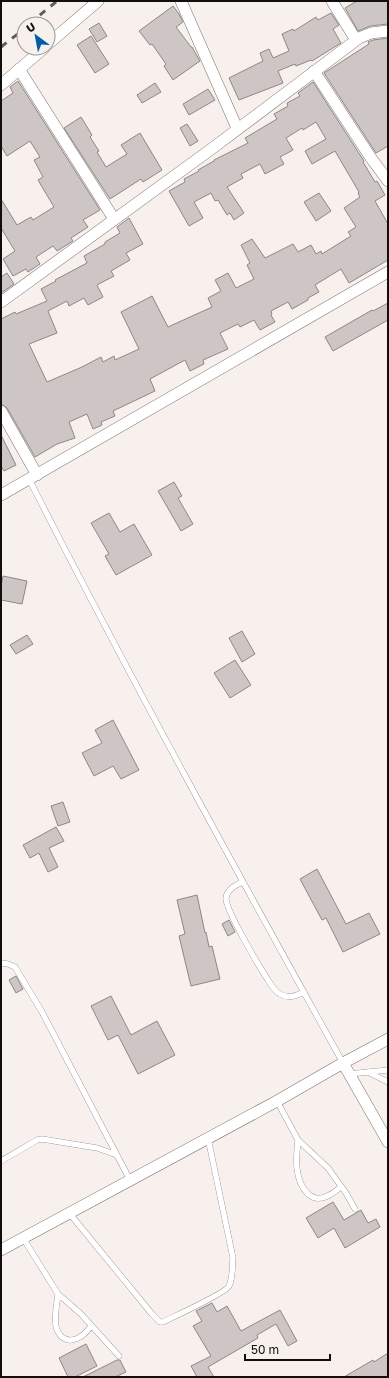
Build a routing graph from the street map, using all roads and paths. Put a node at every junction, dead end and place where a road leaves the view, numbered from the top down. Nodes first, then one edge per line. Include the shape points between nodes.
1 (98, 1) edge
2 (181, 1) edge
3 (332, 1) edge
4 (388, 31) edge
5 (56, 37) edge
6 (356, 40) junction
7 (34, 56) edge
8 (19, 69) junction
9 (314, 71) junction
10 (1, 85) edge
11 (238, 128) junction
12 (388, 181) edge
13 (114, 219) junction
14 (388, 272) edge
15 (1, 302) edge
16 (1, 411) edge
17 (33, 477) junction
18 (1, 495) edge
19 (243, 882) junction
20 (1, 963) edge
21 (304, 992) junction
22 (388, 1039) edge
23 (343, 1063) junction
24 (388, 1070) edge
25 (368, 1072) junction
26 (349, 1074) junction
27 (388, 1082) edge
28 (277, 1101) junction
29 (208, 1138) junction
30 (298, 1140) junction
31 (388, 1142) edge
32 (117, 1155) junction
33 (1, 1160) edge
34 (130, 1180) junction
35 (341, 1187) junction
36 (354, 1209) dead end
37 (70, 1214) junction
38 (23, 1238) junction
39 (1, 1250) edge
40 (58, 1294) junction
41 (91, 1326) junction
42 (118, 1356) dead end

1 - 5 street
2 - 11 street
3 - 6 street
4 - 6 street via 364,35
6 - 9 street
7 - 8 street
8 - 10 street
8 - 13 street
9 - 11 street
9 - 12 street
11 - 13 street
13 - 15 street
14 - 17 street
16 - 17 street
17 - 18 street
17 - 19 lane via 94,606
19 - 21 lane
19 - 21 lane via 230,889 226,903 243,937 268,981 276,990 290,997
20 - 32 lane via 15,967 42,1012
21 - 23 lane
22 - 23 street
23 - 26 street
23 - 28 street
24 - 25 lane
25 - 26 lane
25 - 27 lane
26 - 31 street
28 - 29 street
28 - 30 lane
29 - 34 street
29 - 37 lane via 233,1258 229,1288 218,1296 160,1322
30 - 35 lane via 328,1168
30 - 35 lane via 296,1161 299,1180 309,1196 327,1196
32 - 33 lane via 97,1148 42,1139
32 - 34 lane
34 - 37 street
35 - 36 lane
37 - 38 street
38 - 39 street
38 - 40 lane
40 - 41 lane
40 - 41 lane via 56,1327 64,1338 79,1338
41 - 42 lane

